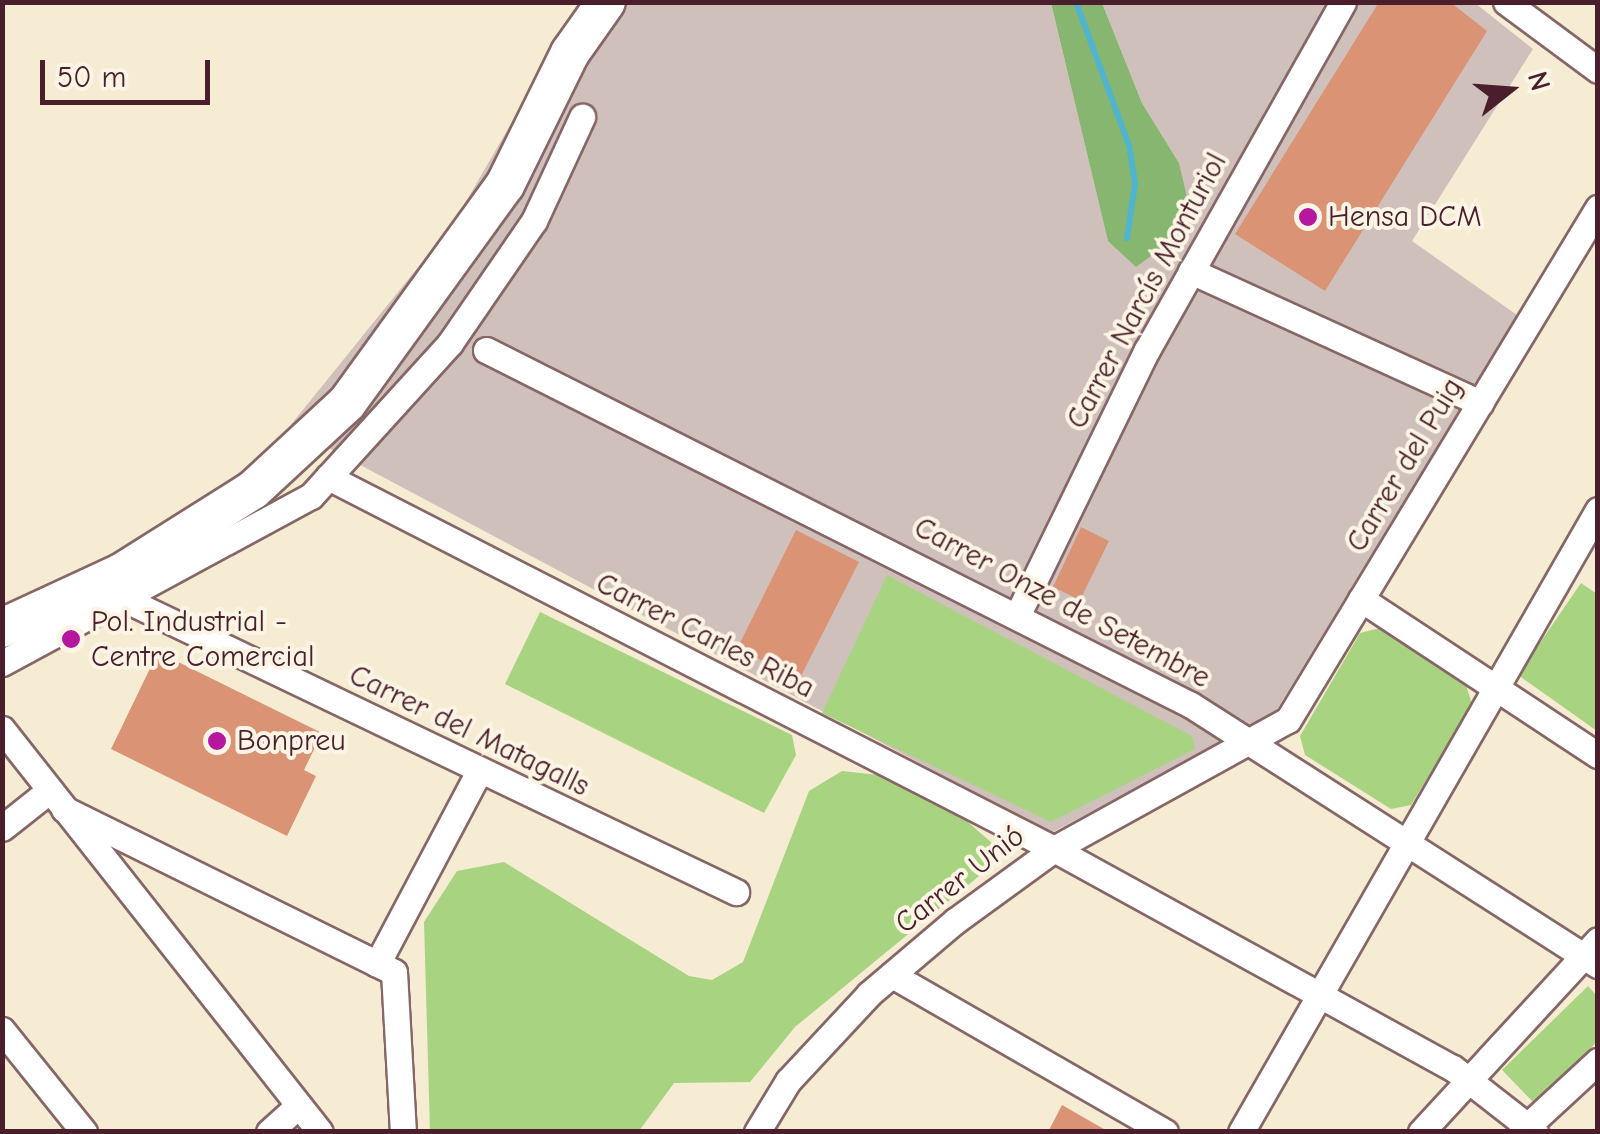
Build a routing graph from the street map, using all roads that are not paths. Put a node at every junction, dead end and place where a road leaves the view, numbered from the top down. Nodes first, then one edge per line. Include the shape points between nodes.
1 (606, 2) edge
2 (1506, 2) edge
3 (1338, 6) edge
4 (1598, 70) edge
5 (582, 117) dead end
6 (1598, 208) edge
7 (1191, 271) junction
8 (422, 305) junction
9 (468, 318) junction
10 (450, 343) junction
11 (486, 350) junction
12 (1480, 402) junction
13 (328, 477) junction
14 (1598, 510) edge
15 (122, 598) junction
16 (1361, 599) junction
17 (1017, 616) junction
18 (5, 652) edge
19 (1494, 683) junction
20 (2, 730) edge
21 (1253, 743) junction
22 (1598, 755) edge
23 (478, 773) junction
24 (57, 800) junction
25 (2, 828) edge
26 (1406, 836) junction
27 (1054, 849) junction
28 (736, 892) dead end
29 (1593, 953) edge
30 (378, 964) junction
31 (892, 975) junction
32 (1316, 992) junction
33 (2, 1030) edge
34 (1598, 1061) edge
35 (1471, 1082) junction
36 (298, 1107) junction
37 (1528, 1129) edge
38 (84, 1132) edge
39 (269, 1132) edge
40 (320, 1132) edge
41 (402, 1132) edge
42 (757, 1132) edge
43 (1165, 1132) edge
44 (1241, 1132) edge
45 (1421, 1132) edge

1 - 8 street via 570,53 505,185
2 - 4 street
3 - 7 street, Carrer Narcís Monturiol
5 - 9 street via 534,222
6 - 12 street, Carrer del Puig
7 - 12 street
7 - 17 street, Carrer Narcís Monturiol
8 - 9 street
8 - 10 street, Carrer Onze de Setembre
8 - 18 street via 347,403 253,490
9 - 10 street
9 - 11 street
10 - 11 street, Carrer Onze de Setembre
10 - 13 street
11 - 17 street, Carrer Onze de Setembre
12 - 16 street, Carrer del Puig
13 - 15 street via 311,496
13 - 27 street, Carrer Carles Riba
14 - 19 street
15 - 18 street
15 - 23 street, Carrer del Matagalls
16 - 19 street
16 - 21 street, Carrer del Puig via 1288,720
17 - 21 street, Carrer Onze de Setembre
19 - 22 street
19 - 26 street
20 - 24 street
21 - 26 street, Carrer Onze de Setembre
21 - 27 street, Carrer Unió
23 - 28 street, Carrer del Matagalls
23 - 30 street
24 - 25 street
24 - 30 street
24 - 36 street
26 - 29 street, Carrer Onze de Setembre
26 - 32 street
27 - 31 street, Carrer Unió
27 - 32 street, Carrer Carles Riba
29 - 35 street
30 - 41 street via 394,972
31 - 42 street, Carrer Unió via 788,1081
31 - 43 street
32 - 35 street, Carrer Carles Riba
32 - 44 street
33 - 38 street
34 - 37 street
35 - 37 street, Carrer Carles Riba
35 - 45 street
36 - 39 street
36 - 40 street

